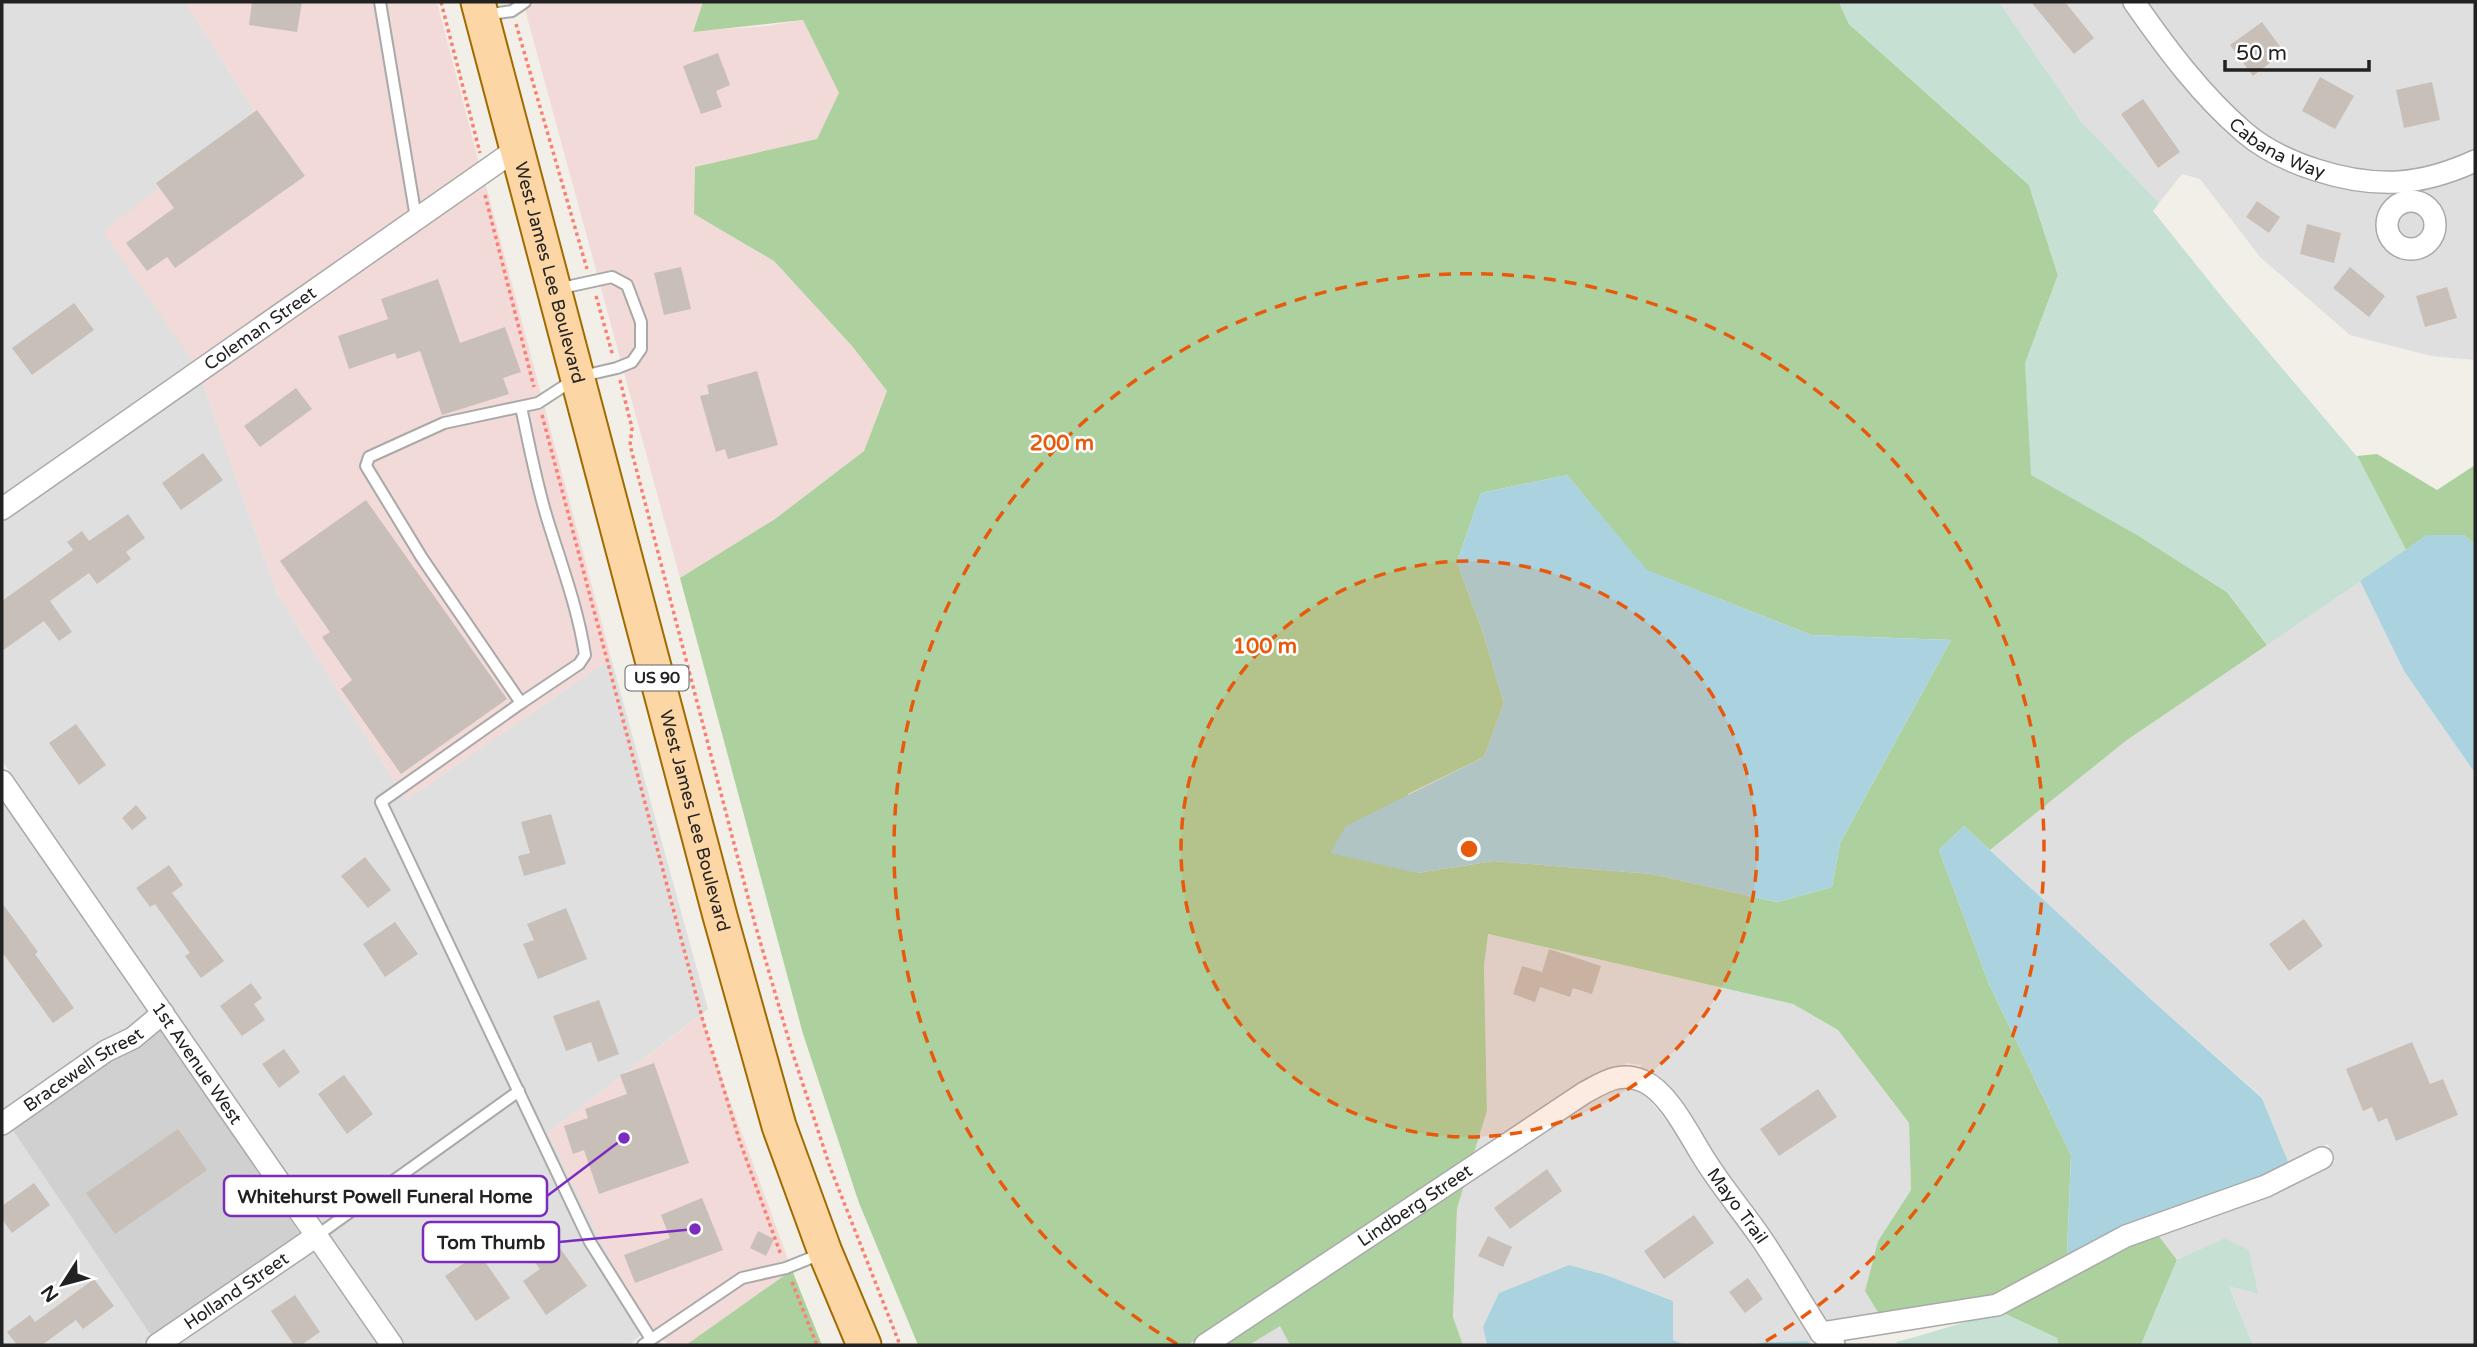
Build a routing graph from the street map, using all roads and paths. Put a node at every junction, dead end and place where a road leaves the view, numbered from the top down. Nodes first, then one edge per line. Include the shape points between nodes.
1 (380, 2) edge
2 (440, 2) edge
3 (526, 2) edge
4 (2134, 2) edge
5 (491, 9) edge
6 (517, 148) junction
7 (2475, 161) edge
8 (485, 171) junction
9 (416, 218) junction
10 (591, 280) junction
11 (555, 289) junction
12 (617, 368) junction
13 (578, 377) junction
14 (538, 403) junction
15 (522, 407) junction
16 (2, 509) edge
17 (521, 703) junction
18 (2, 781) edge
19 (163, 1013) junction
20 (1630, 1076) joint
21 (519, 1091) junction
22 (2, 1124) edge
23 (2322, 1158) dead end
24 (315, 1237) junction
25 (825, 1252) junction
26 (786, 1268) junction
27 (1828, 1339) edge
28 (647, 1342) edge
29 (158, 1345) edge
30 (392, 1345) edge
31 (817, 1345) edge
32 (864, 1345) edge
33 (900, 1345) edge
34 (1205, 1345) edge

1 - 9 lane
2 - 8 path
3 - 5 lane
4 - 7 street, Cabana Way via 2172,54 2245,133 2291,161 2405,191
5 - 6 main road, West James Lee Boulevard / US 90
5 - 10 path
6 - 8 street, Coleman Street
6 - 11 main road, West James Lee Boulevard / US 90
8 - 9 street, Coleman Street
8 - 14 path via 485,197
9 - 16 street, Coleman Street
10 - 11 lane
10 - 12 path
10 - 12 lane via 612,276 627,285 637,306 641,349 632,362
11 - 13 main road, West James Lee Boulevard / US 90
12 - 13 lane
12 - 33 path via 632,428 630,445 755,924 831,1167
13 - 14 lane
13 - 25 main road, West James Lee Boulevard / US 90 via 779,1126
14 - 15 lane
14 - 26 path via 702,1021
15 - 17 lane via 533,466 585,655 579,664
15 - 17 lane via 444,424 369,457 366,466
17 - 21 lane via 381,802
18 - 19 street, 1st Avenue West
19 - 22 street, Bracewell Street via 133,1038 106,1051
19 - 24 street, 1st Avenue West
20 - 27 street, Mayo Trail via 1658,1091 1687,1129
20 - 34 street, Lindberg Street via 1614,1077 1584,1093
21 - 24 lane
21 - 28 lane via 590,1242
23 - 27 street via 2266,1186 2126,1236 1997,1304
24 - 29 street, Holland Street
24 - 30 street, 1st Avenue West
25 - 26 lane
25 - 32 main road, West James Lee Boulevard / US 90
26 - 28 lane via 742,1278
26 - 31 path

